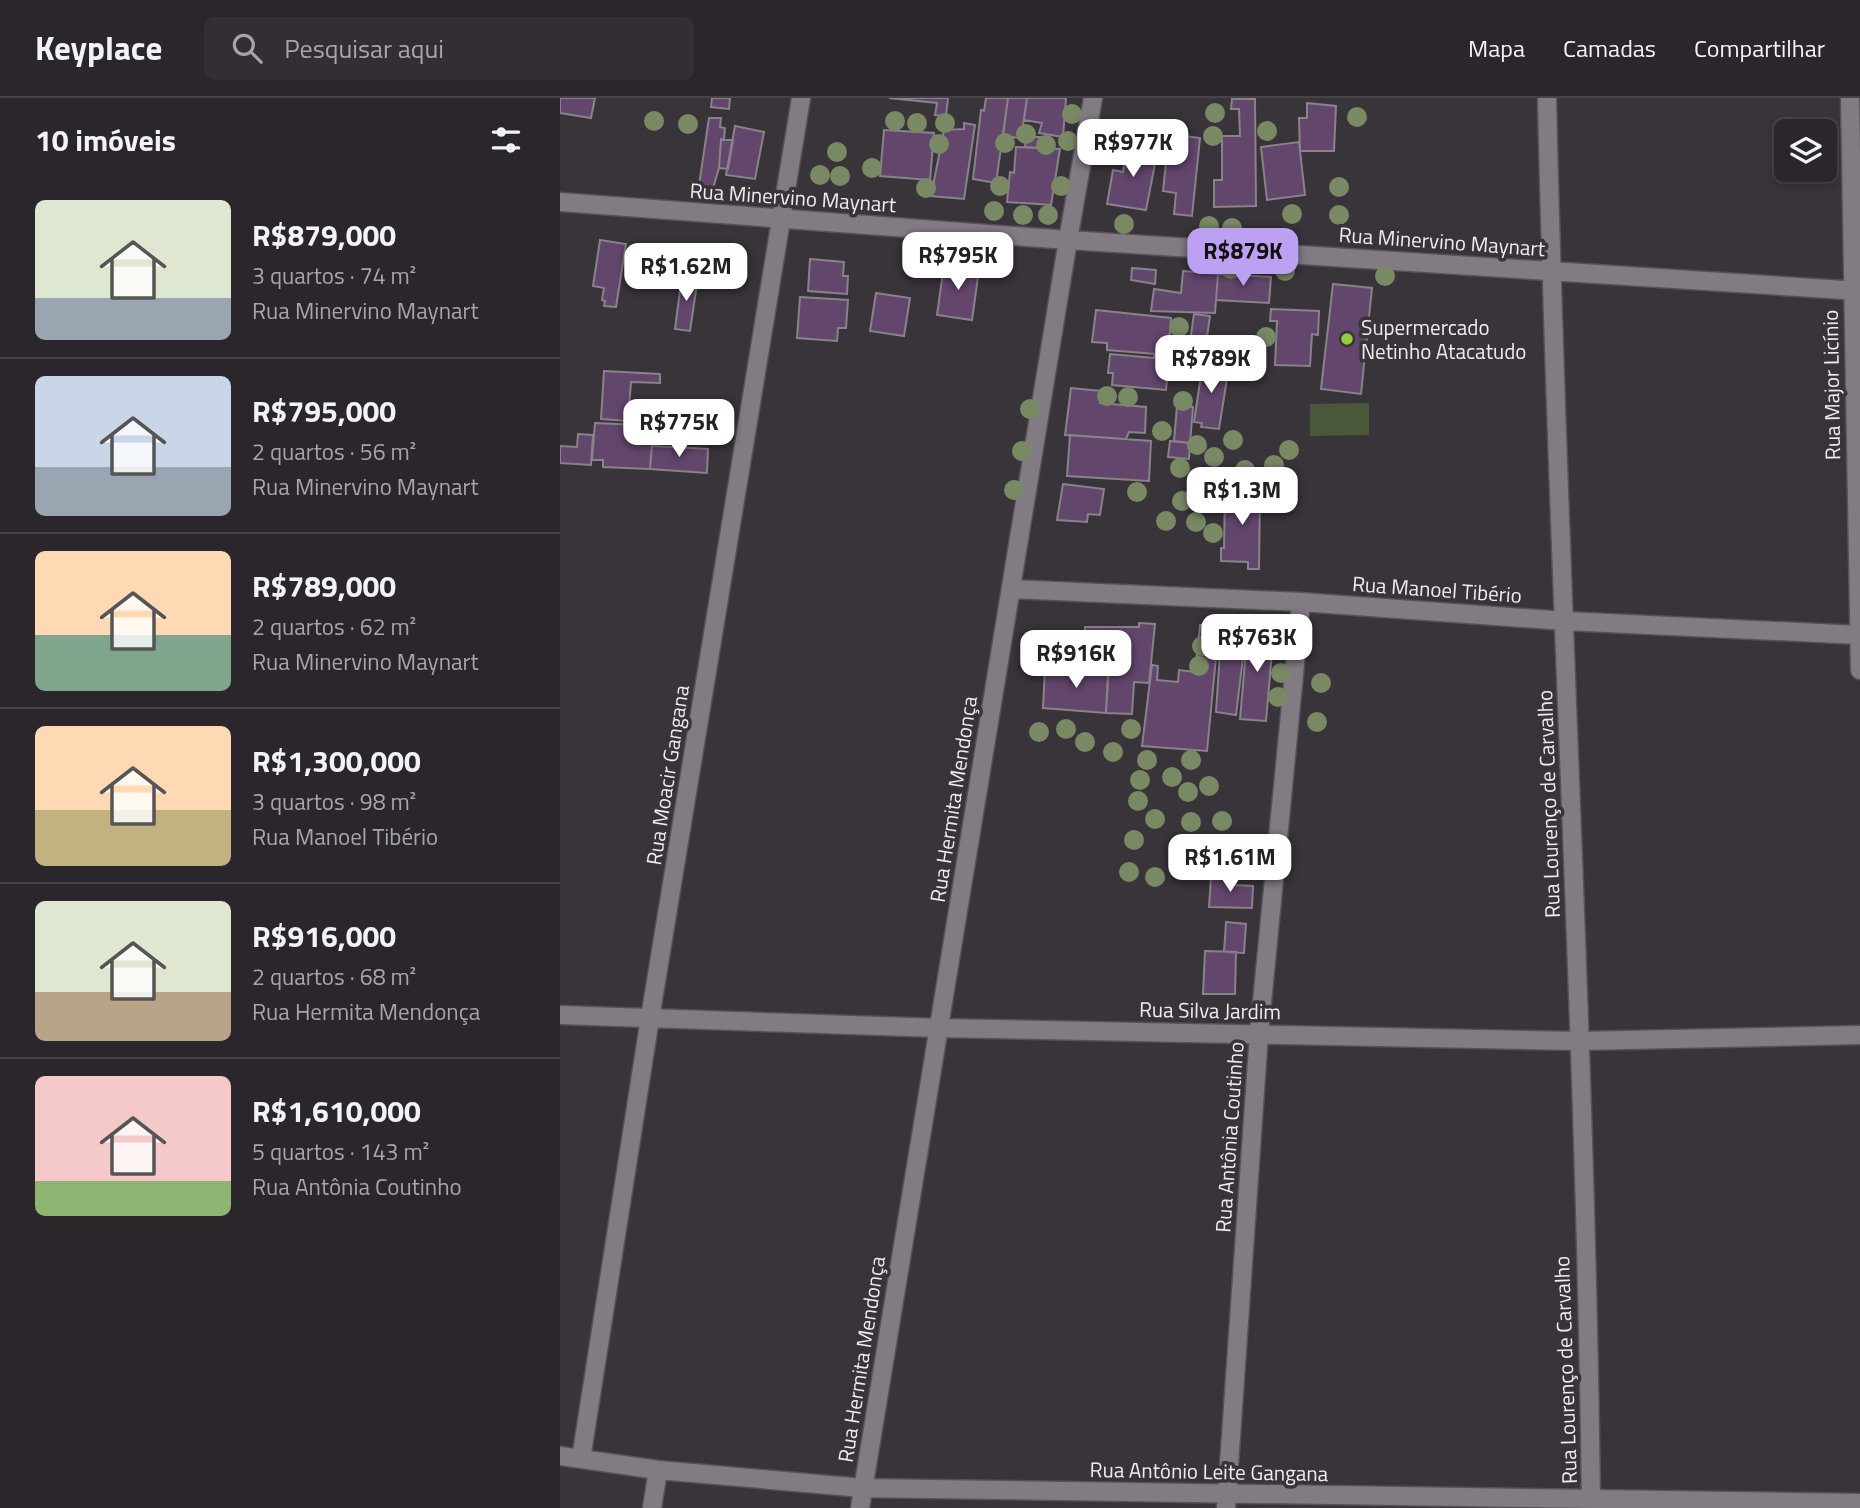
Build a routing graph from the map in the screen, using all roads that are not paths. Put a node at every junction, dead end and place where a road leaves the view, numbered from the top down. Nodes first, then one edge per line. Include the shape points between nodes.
1 (801, 98) edge
2 (1093, 98) edge
3 (1547, 98) edge
4 (1850, 98) edge
5 (560, 202) edge
6 (782, 219) junction
7 (1068, 240) junction
8 (1550, 271) junction
9 (1856, 291) edge
10 (1011, 589) junction
11 (1301, 602) junction
12 (1565, 621) junction
13 (1859, 635) edge
14 (1860, 670) edge
15 (560, 1015) edge
16 (650, 1018) junction
17 (939, 1028) junction
18 (1259, 1033) junction
19 (1860, 1035) edge
20 (1579, 1041) junction
21 (560, 1456) edge
22 (581, 1459) junction
23 (658, 1470) junction
24 (863, 1488) junction
25 (1227, 1501) edge
26 (1860, 1503) edge
27 (1591, 1504) edge
28 (652, 1508) edge
29 (860, 1508) edge

1 - 6 street, Rua Moacir Gangana
2 - 7 street, Rua Hermita Mendonça
3 - 8 street, Rua Lourenço de Carvalho
4 - 9 street, Rua Major Licínio
5 - 6 street, Rua Minervino Maynart
6 - 7 street, Rua Minervino Maynart
6 - 16 street, Rua Moacir Gangana
7 - 8 street, Rua Minervino Maynart
7 - 10 street, Rua Hermita Mendonça
8 - 9 street, Rua Minervino Maynart
8 - 12 street, Rua Lourenço de Carvalho
9 - 13 street, Rua Major Licínio
10 - 11 street, Rua Manoel Tibério
10 - 17 street, Rua Hermita Mendonça
11 - 12 street, Rua Manoel Tibério
11 - 18 street, Rua Antônia Coutinho
12 - 13 street, Rua Manoel Tibério
12 - 20 street, Rua Lourenço de Carvalho
13 - 14 street, Rua Major Licínio
15 - 16 street, Rua Silva Jardim
16 - 17 street, Rua Silva Jardim
16 - 22 street, Rua Moacir Gangana
17 - 18 street, Rua Silva Jardim
17 - 24 street, Rua Hermita Mendonça
18 - 20 street, Rua Silva Jardim
18 - 25 street, Rua Antônia Coutinho
19 - 20 street, Rua Silva Jardim
20 - 27 street, Rua Lourenço de Carvalho
21 - 22 street, Rua Antônio Leite Gangana
22 - 23 street, Rua Antônio Leite Gangana
23 - 24 street, Rua Antônio Leite Gangana
23 - 28 street
24 - 25 street, Rua Antônio Leite Gangana
24 - 29 street, Rua Hermita Mendonça
25 - 27 street, Rua Antônio Leite Gangana
26 - 27 street, Rua Antônio Leite Gangana

